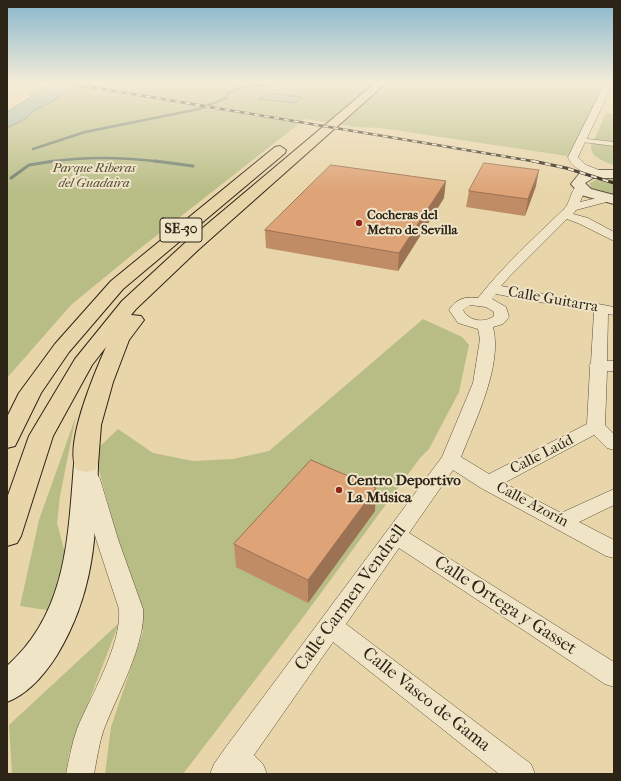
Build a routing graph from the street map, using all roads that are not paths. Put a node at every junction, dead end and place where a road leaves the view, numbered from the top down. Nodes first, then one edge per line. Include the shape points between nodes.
1 (319, 119) edge
2 (339, 119) edge
3 (591, 119) edge
4 (582, 140) junction
5 (614, 144) edge
6 (600, 174) junction
7 (614, 174) edge
8 (580, 188) junction
9 (610, 199) edge
10 (568, 211) junction
11 (614, 237) edge
12 (192, 246) junction
13 (492, 289) junction
14 (483, 302) junction
15 (608, 310) edge
16 (484, 324) junction
17 (597, 366) junction
18 (614, 366) edge
19 (30, 393) junction
20 (7, 417) edge
21 (596, 427) junction
22 (7, 440) edge
23 (614, 444) edge
24 (451, 459) junction
25 (86, 464) junction
26 (488, 483) junction
27 (614, 496) edge
28 (562, 521) junction
29 (396, 535) junction
30 (7, 536) edge
31 (614, 550) edge
32 (331, 626) junction
33 (614, 676) edge
34 (7, 687) edge
35 (238, 768) edge
36 (80, 774) edge
37 (521, 774) edge

1 - 19 highway, SE-30 via 117,285 62,348
2 - 12 highway, SE-30
3 - 4 street
4 - 5 street
4 - 6 street via 574,161
6 - 7 main road
6 - 8 main road via 583,177 579,180
8 - 9 main road
8 - 10 street
9 - 10 street
10 - 11 street
10 - 13 street
12 - 25 highway via 119,339 89,425
12 - 30 highway, SE-30 via 129,305 82,363 41,436
13 - 14 street
13 - 15 street, Calle Guitarra
14 - 16 street via 497,306 502,314 499,321
14 - 16 street via 462,303 456,310 466,321
15 - 17 street
16 - 24 street, Calle Carmen Vendrell via 488,339 482,383
17 - 18 street
17 - 21 street
19 - 20 highway
19 - 22 highway, SE-30
21 - 23 street
21 - 26 street, Calle Laúd
24 - 26 street, Calle Azorín
24 - 29 street, Calle Carmen Vendrell
25 - 34 main road via 83,532 76,576 62,619 39,656
25 - 36 street via 131,609 132,621 90,731
26 - 28 street, Calle Azorín
27 - 28 street
28 - 31 street, Calle Azorín
29 - 32 street, Calle Carmen Vendrell
29 - 33 street, Calle Ortega y Gasset
32 - 35 street, Calle Carmen Vendrell
32 - 37 street, Calle Vasco de Gama

